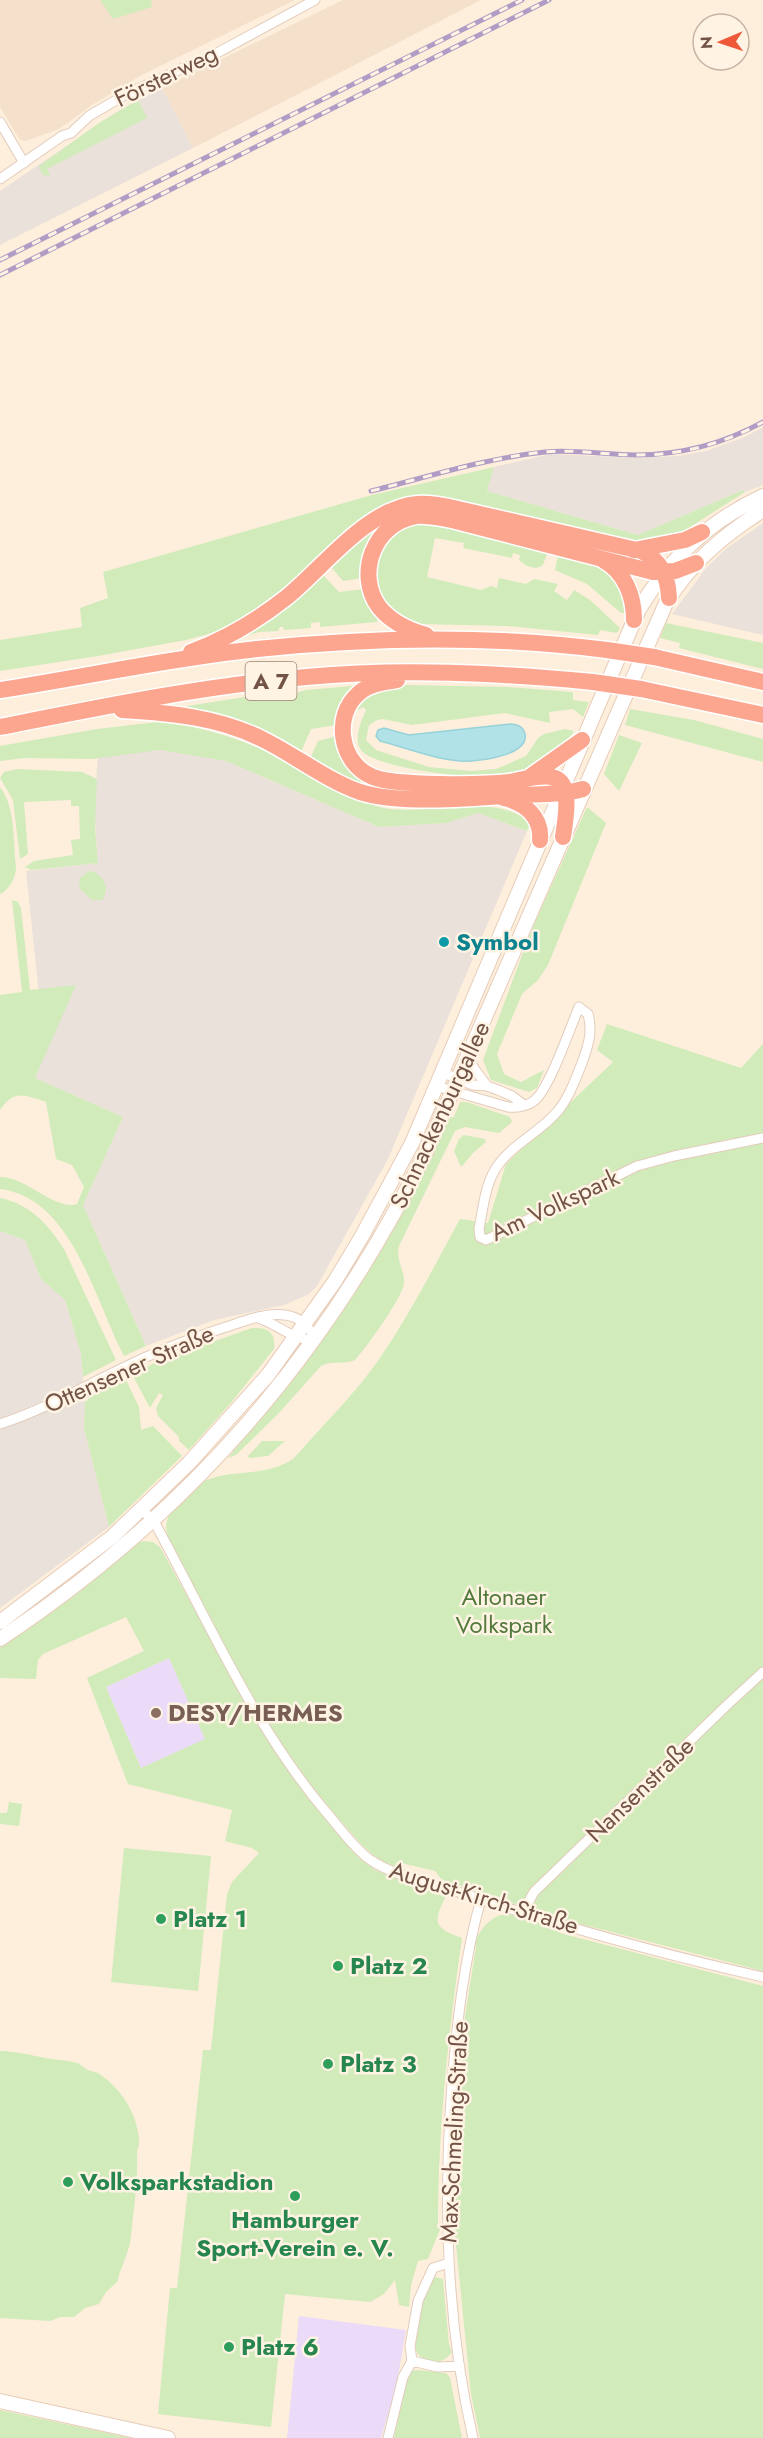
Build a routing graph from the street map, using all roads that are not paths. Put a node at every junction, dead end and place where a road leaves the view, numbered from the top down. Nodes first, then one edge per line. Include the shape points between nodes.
1 (315, 0) edge
2 (0, 122) edge
3 (24, 163) junction
4 (0, 179) edge
5 (763, 496) edge
6 (763, 510) edge
7 (702, 532) junction
8 (634, 550) junction
9 (594, 556) junction
10 (696, 563) junction
11 (664, 572) junction
12 (669, 598) junction
13 (634, 620) junction
14 (441, 639) junction
15 (162, 663) junction
16 (449, 672) junction
17 (763, 682) edge
18 (0, 690) edge
19 (94, 708) junction
20 (763, 715) edge
21 (0, 727) edge
22 (582, 740) junction
23 (525, 779) junction
24 (583, 789) junction
25 (563, 791) junction
26 (500, 798) junction
27 (563, 837) junction
28 (540, 840) junction
29 (470, 1053) junction
30 (439, 1079) junction
31 (456, 1085) junction
32 (487, 1086) junction
33 (524, 1105) junction
34 (763, 1138) edge
35 (258, 1318) junction
36 (306, 1324) junction
37 (296, 1338) junction
38 (315, 1340) junction
39 (0, 1424) edge
40 (142, 1509) junction
41 (153, 1521) junction
42 (0, 1622) edge
43 (0, 1639) edge
44 (763, 1672) edge
45 (481, 1899) junction
46 (523, 1912) junction
47 (763, 1977) edge
48 (449, 2263) junction
49 (412, 2361) junction
50 (460, 2366) junction
51 (0, 2401) edge
52 (168, 2438) edge
53 (388, 2438) edge
54 (473, 2438) edge

1 - 3 street, Försterweg via 193,66 128,93
2 - 3 street
3 - 4 street, Försterweg
5 - 7 main road, Schnackenburgallee
6 - 10 main road, Schnackenburgallee
7 - 8 highway via 678,542
7 - 11 main road, Schnackenburgallee
8 - 11 highway via 656,560
8 - 15 highway via 443,506 405,507 372,521 288,597 257,618 214,643
9 - 11 highway
9 - 13 highway via 615,568 624,579
9 - 14 highway via 435,517 402,520 376,543 368,565 370,588 380,607 403,627
10 - 11 highway
10 - 12 main road, Schnackenburgallee
11 - 12 highway
11 - 13 main road, Schnackenburgallee
12 - 24 main road, Schnackenburgallee
13 - 22 main road, Schnackenburgallee
14 - 15 highway, A 7 via 330,642
14 - 17 highway, A 7, bridge via 524,641 607,650
15 - 18 highway, A 7
16 - 19 highway, A 7 via 308,676
16 - 20 highway, A 7, bridge via 593,682
16 - 23 highway via 382,682 359,693 348,708 343,730 347,751 356,764 375,778 392,781 486,783
19 - 21 highway, A 7
19 - 26 highway via 176,714 228,725 366,793 409,798
22 - 23 highway
22 - 25 main road, Schnackenburgallee
23 - 25 highway via 553,777
24 - 25 highway
24 - 27 main road, Schnackenburgallee
25 - 26 highway
25 - 27 highway
25 - 28 main road, Schnackenburgallee
26 - 28 highway via 514,801 532,813 540,827
27 - 29 main road, Schnackenburgallee
28 - 30 main road, Schnackenburgallee
29 - 31 main road, Schnackenburgallee
29 - 32 street via 473,1067
30 - 31 street
30 - 31 street
30 - 36 main road, Schnackenburgallee via 412,1143 377,1209
31 - 32 street
31 - 33 street via 508,1107
31 - 38 main road, Schnackenburgallee via 385,1231
32 - 33 street
33 - 34 street, Am Volkspark via 542,1092 579,1007 585,1010 591,1023 589,1043 573,1087 556,1113 509,1153 493,1174 478,1229 483,1240 490,1240 637,1166
35 - 36 street, Ottensener Straße via 286,1315
35 - 37 street via 275,1323
35 - 39 street, Ottensener Straße via 168,1347
36 - 37 main road, Schnackenburgallee
36 - 38 street
37 - 38 street
37 - 40 main road, Schnackenburgallee via 223,1427
38 - 41 main road, Schnackenburgallee via 219,1456
40 - 41 street, August-Kirch-Straße
40 - 42 main road, Schnackenburgallee via 112,1537
41 - 43 main road, Schnackenburgallee via 63,1595
41 - 45 street, August-Kirch-Straße via 255,1709 308,1790 340,1828 362,1853 391,1871
44 - 46 street, Nansenstraße via 534,1892
45 - 46 street, August-Kirch-Straße
45 - 48 street, Max-Schmeling-Straße via 465,1964 454,2049 447,2185
46 - 47 street, August-Kirch-Straße via 688,1960
48 - 49 street via 432,2268 422,2288 412,2330
48 - 50 street, Max-Schmeling-Straße
49 - 50 street via 438,2367
49 - 53 street via 403,2377
50 - 54 street, Max-Schmeling-Straße
51 - 52 main road

